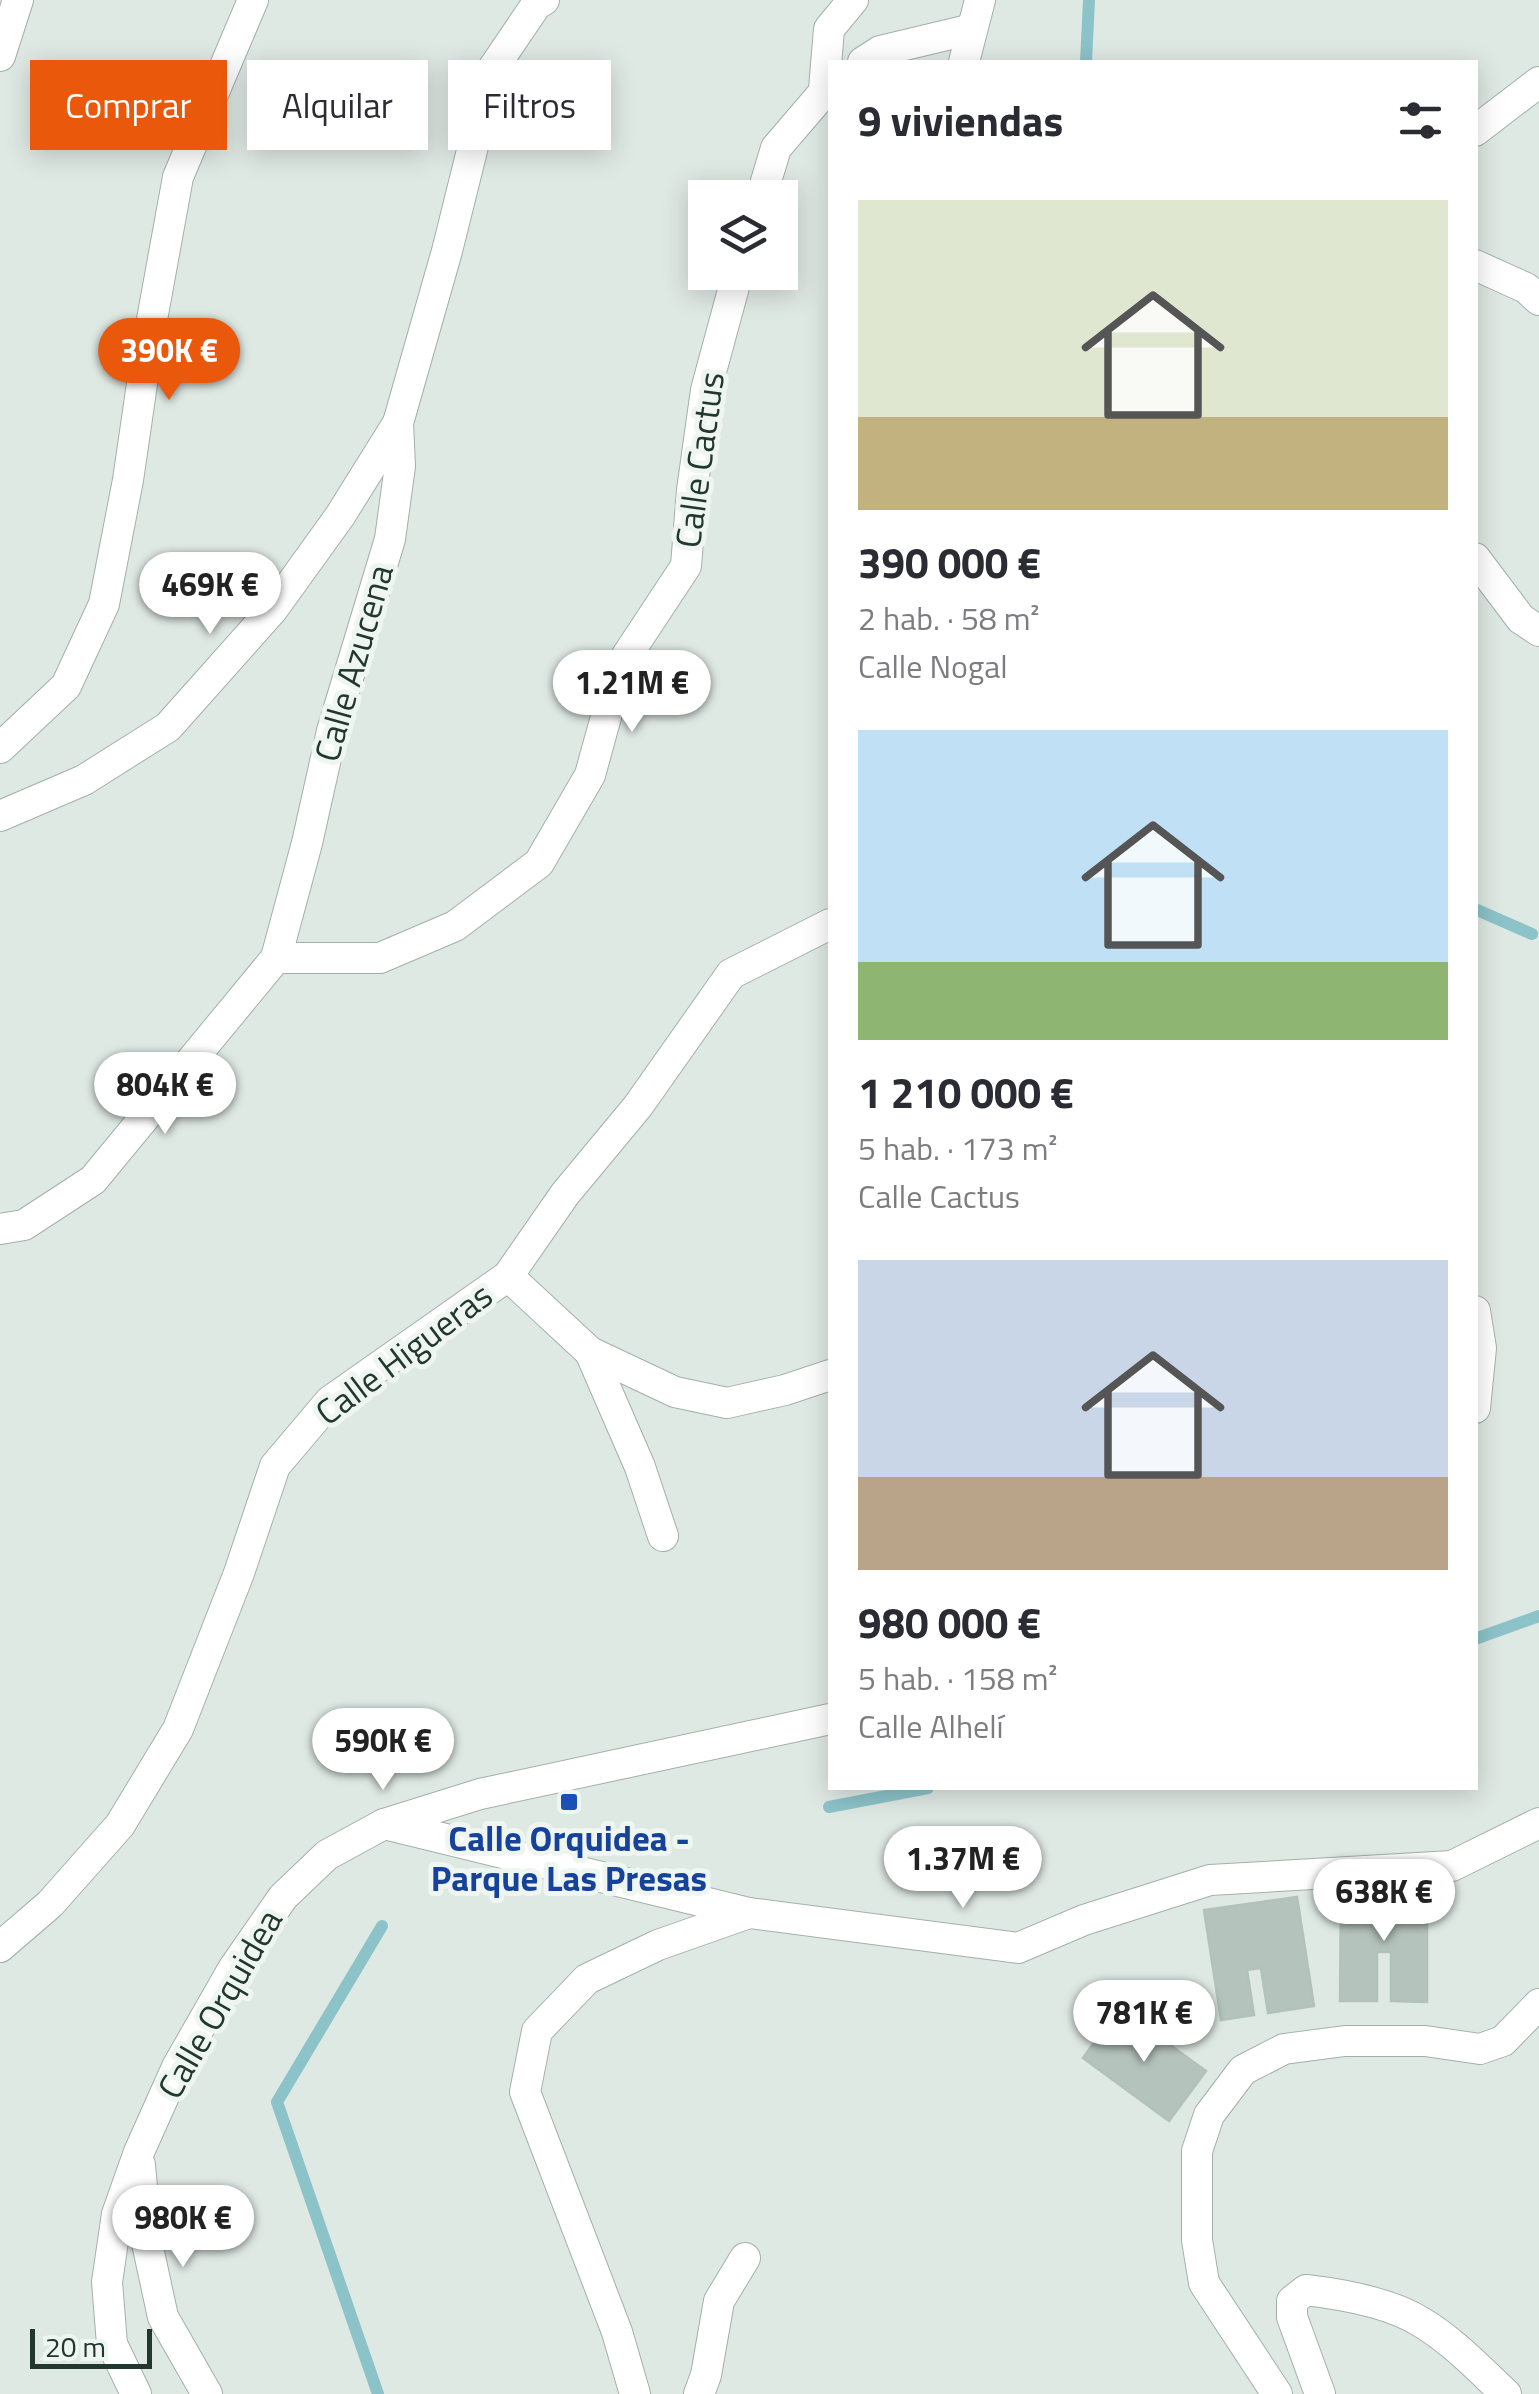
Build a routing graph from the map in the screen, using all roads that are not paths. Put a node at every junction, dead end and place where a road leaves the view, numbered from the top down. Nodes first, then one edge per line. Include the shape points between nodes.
1 (18, 0) edge
2 (253, 0) edge
3 (544, 0) edge
4 (853, 0) edge
5 (976, 15) edge
6 (0, 56) edge
7 (867, 60) edge
8 (965, 60) edge
9 (1539, 82) edge
10 (827, 87) edge
11 (1478, 129) edge
12 (766, 180) edge
13 (1478, 266) edge
14 (733, 290) edge
15 (1539, 300) edge
16 (398, 423) junction
17 (1478, 562) edge
18 (1539, 632) edge
19 (0, 748) edge
20 (0, 816) edge
21 (828, 925) edge
22 (276, 958) junction
23 (0, 1229) edge
24 (508, 1276) junction
25 (1478, 1330) edge
26 (590, 1352) junction
27 (828, 1376) edge
28 (1478, 1378) edge
29 (662, 1536) dead end
30 (828, 1719) edge
31 (1539, 1822) edge
32 (384, 1824) junction
33 (749, 1913) junction
34 (0, 1947) edge
35 (1539, 2004) edge
36 (139, 2152) junction
37 (746, 2258) dead end
38 (136, 2394) edge
39 (207, 2394) edge
40 (635, 2394) edge
41 (699, 2394) edge
42 (1277, 2394) edge
43 (1320, 2394) edge
44 (1506, 2394) edge

1 - 6 street
2 - 19 street via 178,178 104,604 66,686
3 - 16 street, Calle Azucena via 492,70
4 - 10 street via 829,29
5 - 7 street
5 - 8 street
9 - 11 street
10 - 12 street via 776,148
13 - 15 street
14 - 22 street, Calle Cactus via 706,390 686,566 620,666 590,775 540,863 456,926 380,958
16 - 20 street via 274,609 168,727 84,780
16 - 22 street, Calle Azucena via 390,538 332,730
17 - 18 street
21 - 24 street, Calle Higueras via 730,974
22 - 23 street, Calle Azucena via 94,1180 24,1225
24 - 26 street
24 - 34 street, Calle Higueras via 330,1401 275,1466 178,1728 120,1825 50,1904
25 - 28 street
26 - 27 street via 675,1392 728,1403
26 - 29 street
30 - 32 street, Calle Orquidea via 480,1794
31 - 33 street via 1452,1866 1210,1880 1018,1948
32 - 33 street
32 - 36 street, Calle Orquidea via 328,1855 283,1897 176,2067
33 - 40 street via 658,1944 588,1979 536,2031 525,2092
35 - 42 street via 1503,2041 1480,2049 1345,2041 1284,2049 1243,2070 1209,2115 1197,2152 1204,2283
36 - 38 street, Calle Orquidea via 117,2214 107,2282 112,2344
36 - 39 street via 147,2243 163,2317
37 - 41 street via 718,2301
43 - 44 street via 1292,2317 1292,2300 1306,2290 1418,2319

